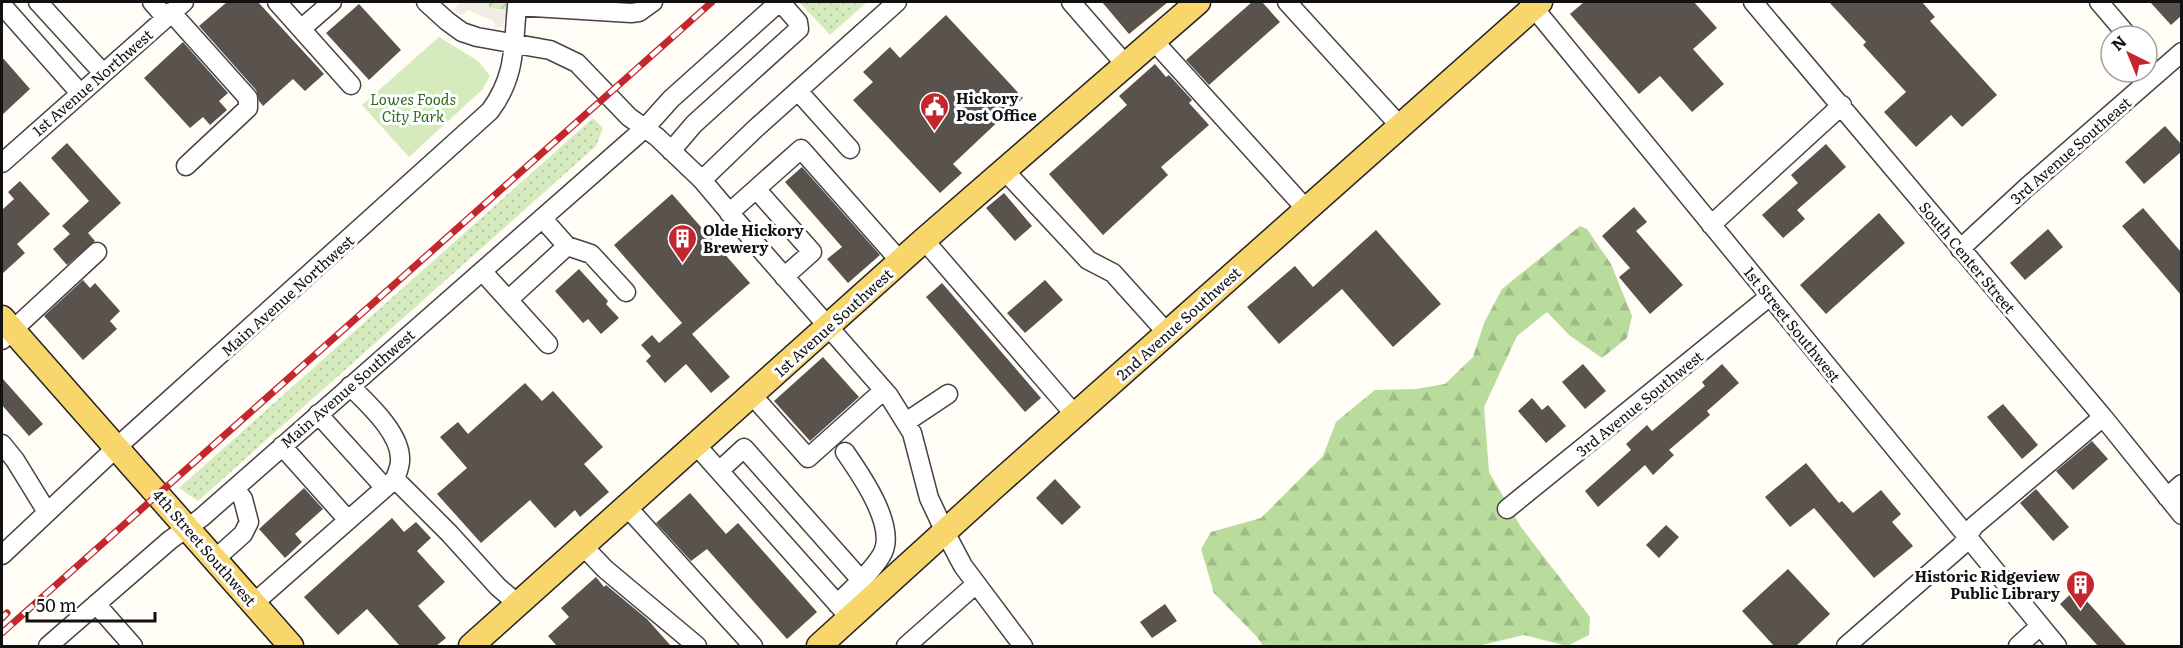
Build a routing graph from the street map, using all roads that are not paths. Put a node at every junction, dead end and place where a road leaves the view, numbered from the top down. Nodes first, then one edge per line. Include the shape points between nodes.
1 (38, 2) edge
2 (152, 2) edge
3 (277, 2) edge
4 (332, 2) edge
5 (426, 2) edge
6 (653, 2) edge
7 (897, 2) edge
8 (1071, 2) edge
9 (1198, 2) edge
10 (1287, 2) edge
11 (1754, 2) edge
12 (2099, 2) edge
13 (519, 4) edge
14 (1534, 4) edge
15 (2, 5) edge
16 (174, 10) edge
17 (2118, 24) edge
18 (301, 29) junction
19 (1153, 40) junction
20 (514, 45) junction
21 (2181, 52) edge
22 (2159, 62) edge
23 (1125, 64) junction
24 (103, 73) junction
25 (2133, 84) edge
26 (351, 85) dead end
27 (798, 91) junction
28 (80, 93) junction
29 (1842, 105) junction
30 (1400, 126) junction
31 (645, 128) junction
32 (849, 149) dead end
33 (671, 151) junction
34 (2, 163) edge
35 (186, 166) dead end
36 (1005, 170) junction
37 (702, 180) junction
38 (756, 189) junction
39 (1306, 209) junction
40 (729, 213) junction
41 (542, 218) junction
42 (1712, 225) junction
43 (924, 240) junction
44 (567, 246) junction
45 (1960, 249) junction
46 (97, 252) dead end
47 (900, 261) junction
48 (482, 271) junction
49 (784, 277) junction
50 (626, 292) dead end
51 (1770, 296) junction
52 (508, 300) junction
53 (829, 327) junction
54 (5, 329) edge
55 (1167, 333) junction
56 (548, 344) dead end
57 (350, 386) junction
58 (884, 390) junction
59 (948, 394) dead end
60 (752, 395) junction
61 (318, 414) junction
62 (1075, 415) junction
63 (2103, 417) junction
64 (906, 422) junction
65 (2, 444) edge
66 (696, 445) junction
67 (282, 446) junction
68 (117, 447) junction
69 (845, 452) dead end
70 (719, 471) junction
71 (390, 484) junction
72 (2181, 484) edge
73 (235, 488) junction
74 (2167, 497) junction
75 (627, 507) junction
76 (1508, 509) dead end
77 (47, 512) junction
78 (2181, 515) edge
79 (348, 520) junction
80 (188, 527) junction
81 (945, 532) junction
82 (1967, 536) junction
83 (583, 546) junction
84 (2, 555) edge
85 (215, 559) junction
86 (861, 580) junction
87 (976, 584) junction
88 (254, 603) junction
89 (96, 604) junction
90 (518, 604) junction
91 (844, 611) junction
92 (2040, 626) junction
93 (48, 646) edge
94 (133, 646) edge
95 (291, 646) edge
96 (471, 646) edge
97 (697, 646) edge
98 (753, 646) edge
99 (819, 646) edge
100 (906, 646) edge
101 (1023, 646) edge
102 (1846, 646) edge
103 (2018, 646) edge
104 (2057, 646) edge

1 - 24 street
2 - 16 street
3 - 18 street
4 - 18 street
5 - 20 street via 462,32
6 - 13 street, Main Avenue Northwest via 631,13
7 - 27 street
8 - 23 street
9 - 19 main road, 1st Avenue Southwest
10 - 30 street
11 - 29 street, South Center Street
12 - 17 street
13 - 20 street, Main Avenue Northwest
14 - 30 main road, 2nd Avenue Southwest
14 - 42 street, 1st Street Southwest
15 - 28 street
16 - 24 street, 1st Avenue Northwest
16 - 35 street via 248,98 248,108
18 - 26 street
19 - 23 main road, 1st Avenue Southwest
19 - 39 street
20 - 31 street via 550,50 577,63 629,117
20 - 68 street, Main Avenue Northwest via 503,94 490,111
21 - 22 street, 3rd Avenue Southeast
23 - 36 main road, 1st Avenue Southwest
24 - 28 street, 1st Avenue Northwest
25 - 45 street, 3rd Avenue Southeast
27 - 32 street
27 - 37 street
28 - 34 street, 1st Avenue Northwest
29 - 42 street
29 - 45 street, South Center Street
30 - 39 main road, 2nd Avenue Southwest
31 - 33 street
31 - 33 street, Main Avenue Southwest via 671,99 777,4 783,5 798,22 799,29 694,124
31 - 41 street, Main Avenue Southwest
33 - 37 street
36 - 43 main road, 1st Avenue Southwest
36 - 55 street via 1083,256 1113,273
37 - 40 street
38 - 40 street
38 - 47 street via 801,149
38 - 49 street via 812,252
39 - 55 main road, 2nd Avenue Southwest
40 - 49 street
41 - 44 street
41 - 48 street, Main Avenue Southwest
42 - 51 street, 1st Street Southwest
43 - 47 main road, 1st Avenue Southwest
43 - 62 street
44 - 50 street via 591,254
44 - 52 street
45 - 63 street, South Center Street
46 - 54 street
47 - 53 main road, 1st Avenue Southwest
48 - 52 street
48 - 57 street, Main Avenue Southwest
49 - 53 street
51 - 76 street, 3rd Avenue Southwest
51 - 82 street, 1st Street Southwest
52 - 56 street
53 - 58 street
53 - 60 main road, 1st Avenue Southwest
54 - 68 main road, 4th Street Southwest
55 - 62 main road, 2nd Avenue Southwest
57 - 61 street, Main Avenue Southwest
57 - 71 street via 386,425 399,448 400,461
58 - 60 street via 808,458
58 - 64 street
59 - 64 street
60 - 66 main road, 1st Avenue Southwest
61 - 67 street, Main Avenue Southwest
61 - 71 street
62 - 81 main road, 2nd Avenue Southwest
63 - 74 street, South Center Street
63 - 82 street
64 - 81 street via 918,450 929,498
65 - 77 street
66 - 70 street
66 - 75 main road, 1st Avenue Southwest
67 - 73 street, Main Avenue Southwest
67 - 79 street
68 - 77 street, Main Avenue Northwest
68 - 80 main road, 4th Street Southwest
69 - 86 street via 878,509 887,539 882,555
70 - 86 street via 744,448
70 - 91 street
71 - 79 street
71 - 90 street via 449,533
72 - 74 street
73 - 80 street, Main Avenue Southwest
73 - 85 street via 243,499 249,522 243,534
74 - 78 street, South Center Street
75 - 83 main road, 1st Avenue Southwest
75 - 98 street
77 - 84 street, Main Avenue Northwest
79 - 88 street
80 - 85 main road, 4th Street Southwest
80 - 89 street, Main Avenue Southwest
81 - 87 street
81 - 91 main road, 2nd Avenue Southwest
82 - 92 street, 1st Street Southwest
82 - 102 street via 1961,546
83 - 90 main road, 1st Avenue Southwest
83 - 97 street
85 - 88 main road, 4th Street Southwest
86 - 91 street
87 - 100 street
87 - 101 street
88 - 95 main road, 4th Street Southwest
89 - 93 street, Main Avenue Southwest
89 - 94 street
90 - 96 main road, 1st Avenue Southwest
91 - 99 main road, 2nd Avenue Southwest
92 - 103 street
92 - 104 street, 1st Street Southwest

